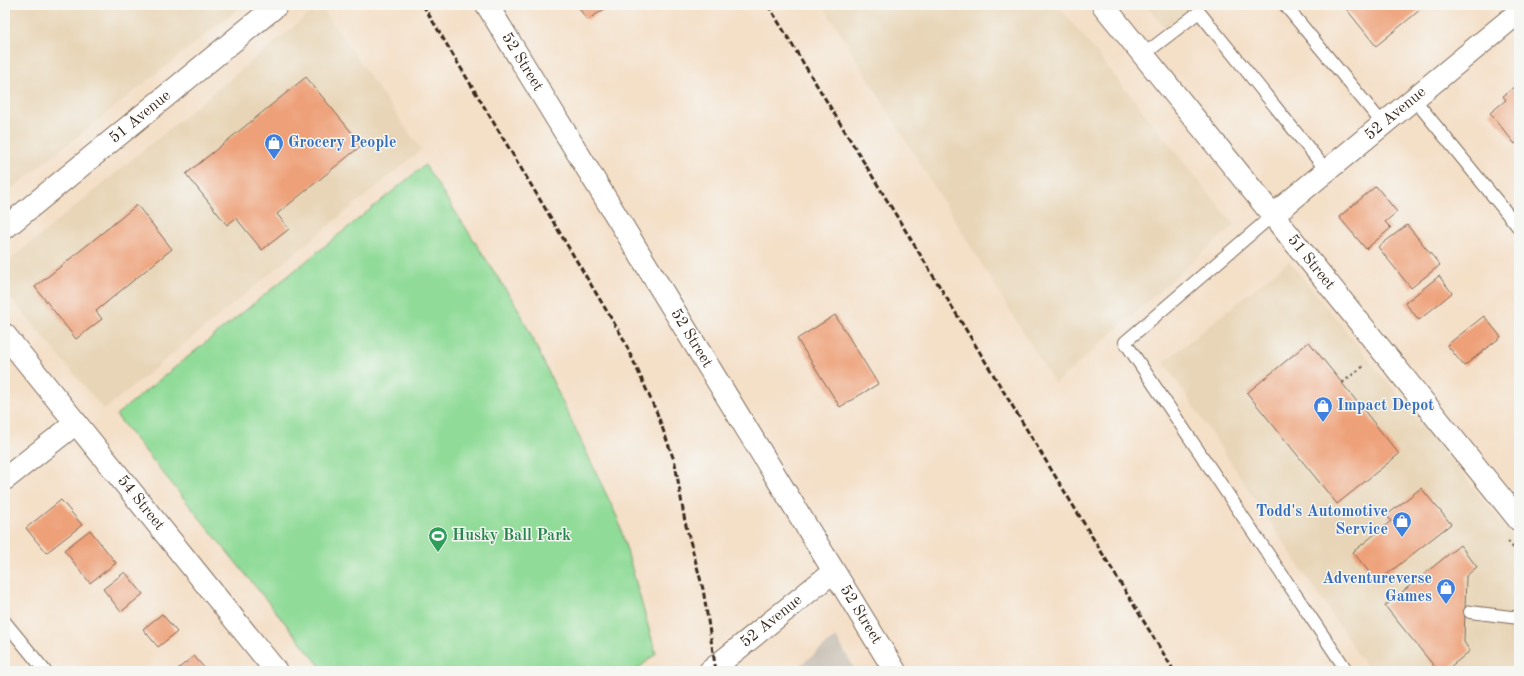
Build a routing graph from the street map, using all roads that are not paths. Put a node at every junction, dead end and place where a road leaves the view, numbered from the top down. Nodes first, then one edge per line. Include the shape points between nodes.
1 (487, 5) edge
2 (1103, 5) edge
3 (1285, 5) edge
4 (276, 6) dead end
5 (1519, 12) edge
6 (1143, 55) junction
7 (1414, 99) junction
8 (1383, 124) junction
9 (1327, 171) junction
10 (1273, 215) junction
11 (5, 228) edge
12 (1519, 228) edge
13 (5, 335) edge
14 (76, 423) junction
15 (5, 479) edge
16 (1519, 520) edge
17 (833, 572) junction
18 (1470, 612) dead end
19 (1519, 618) edge
20 (5, 622) edge
21 (45, 671) edge
22 (276, 671) edge
23 (710, 671) edge
24 (895, 671) edge
25 (1348, 671) edge

1 - 17 street, 52 Street
2 - 6 street, 51 Street
3 - 8 lane
4 - 11 street, 51 Avenue
5 - 7 street, 52 Avenue
6 - 9 lane via 1199,12
6 - 10 street, 51 Street
7 - 8 street, 52 Avenue
7 - 12 lane
8 - 9 street, 52 Avenue
9 - 10 street, 52 Avenue
10 - 16 street, 51 Street
10 - 25 lane via 1125,342
13 - 14 street, 54 Street
14 - 15 street
14 - 22 street, 54 Street
17 - 23 street, 52 Avenue
17 - 24 street, 52 Street
18 - 19 lane
20 - 21 lane

